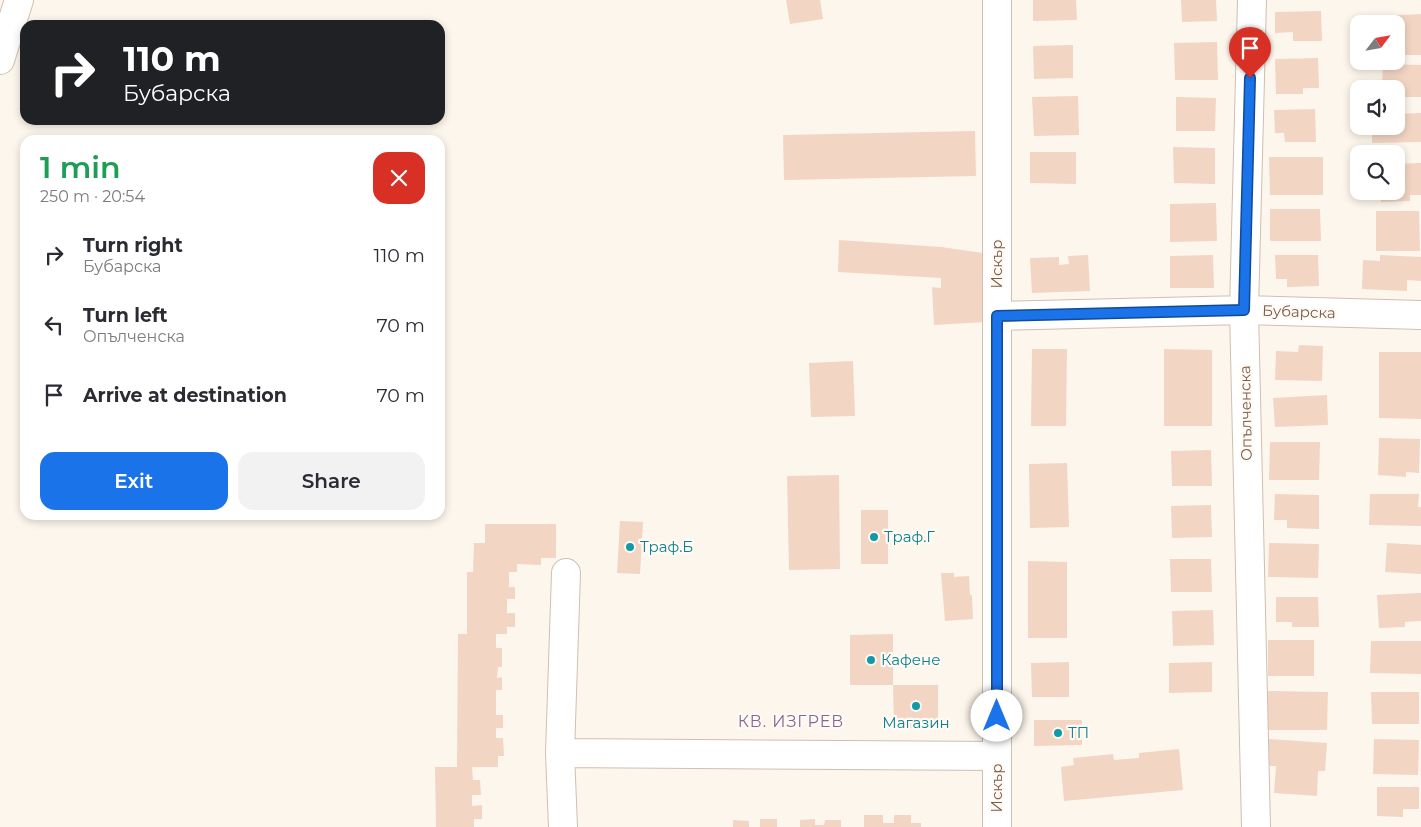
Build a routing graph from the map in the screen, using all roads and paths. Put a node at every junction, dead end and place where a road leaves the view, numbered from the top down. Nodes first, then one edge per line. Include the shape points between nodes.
1 (19, 0) edge
2 (997, 0) edge
3 (1252, 0) edge
4 (0, 60) edge
5 (1244, 310) junction
6 (1421, 315) edge
7 (997, 316) junction
8 (566, 573) dead end
9 (560, 753) junction
10 (997, 756) junction
11 (562, 827) edge
12 (997, 827) edge
13 (1256, 827) edge

1 - 4 street
2 - 7 street, Искър
3 - 5 street, Опълченска
5 - 6 street, Бубарска
5 - 7 street, Бубарска
5 - 13 street, Опълченска
7 - 10 street, Искър
8 - 9 street
9 - 10 street
9 - 11 street
10 - 12 street, Искър

